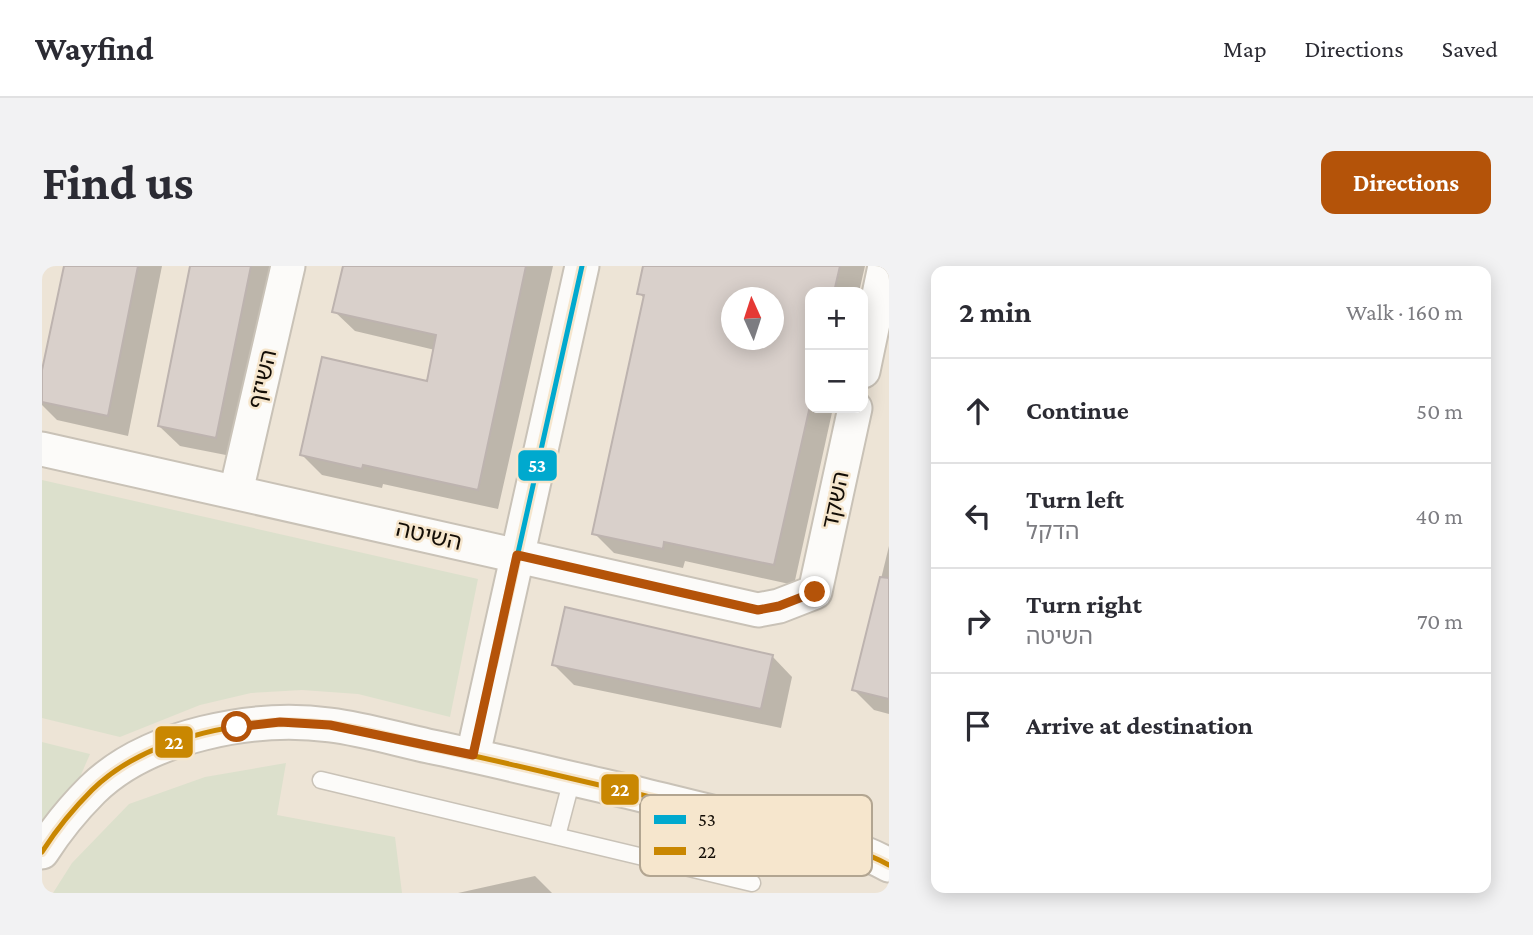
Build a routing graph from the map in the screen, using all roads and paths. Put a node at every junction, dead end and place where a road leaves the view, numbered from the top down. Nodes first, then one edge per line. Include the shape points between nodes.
1 (288, 266) edge
2 (582, 266) edge
3 (886, 266) edge
4 (868, 350) edge
5 (854, 413) edge
6 (42, 449) edge
7 (236, 492) junction
8 (517, 555) junction
9 (815, 592) joint
10 (473, 755) junction
11 (572, 779) junction
12 (321, 780) dead end
13 (640, 795) edge
14 (557, 836) junction
15 (42, 852) edge
16 (640, 856) edge
17 (872, 858) edge
18 (889, 865) edge
19 (723, 876) edge
20 (752, 883) dead end

1 - 7 street, השיזף
2 - 8 street
3 - 4 street
5 - 9 street, השקד
6 - 7 street, השיטה
7 - 8 street, השיטה
8 - 9 street, השיטה via 758,610
8 - 10 street
10 - 11 street
10 - 15 street via 330,725 280,722 184,737 138,757 93,789
11 - 13 street
11 - 14 lane
12 - 14 lane
14 - 16 lane
17 - 18 street
19 - 20 lane

